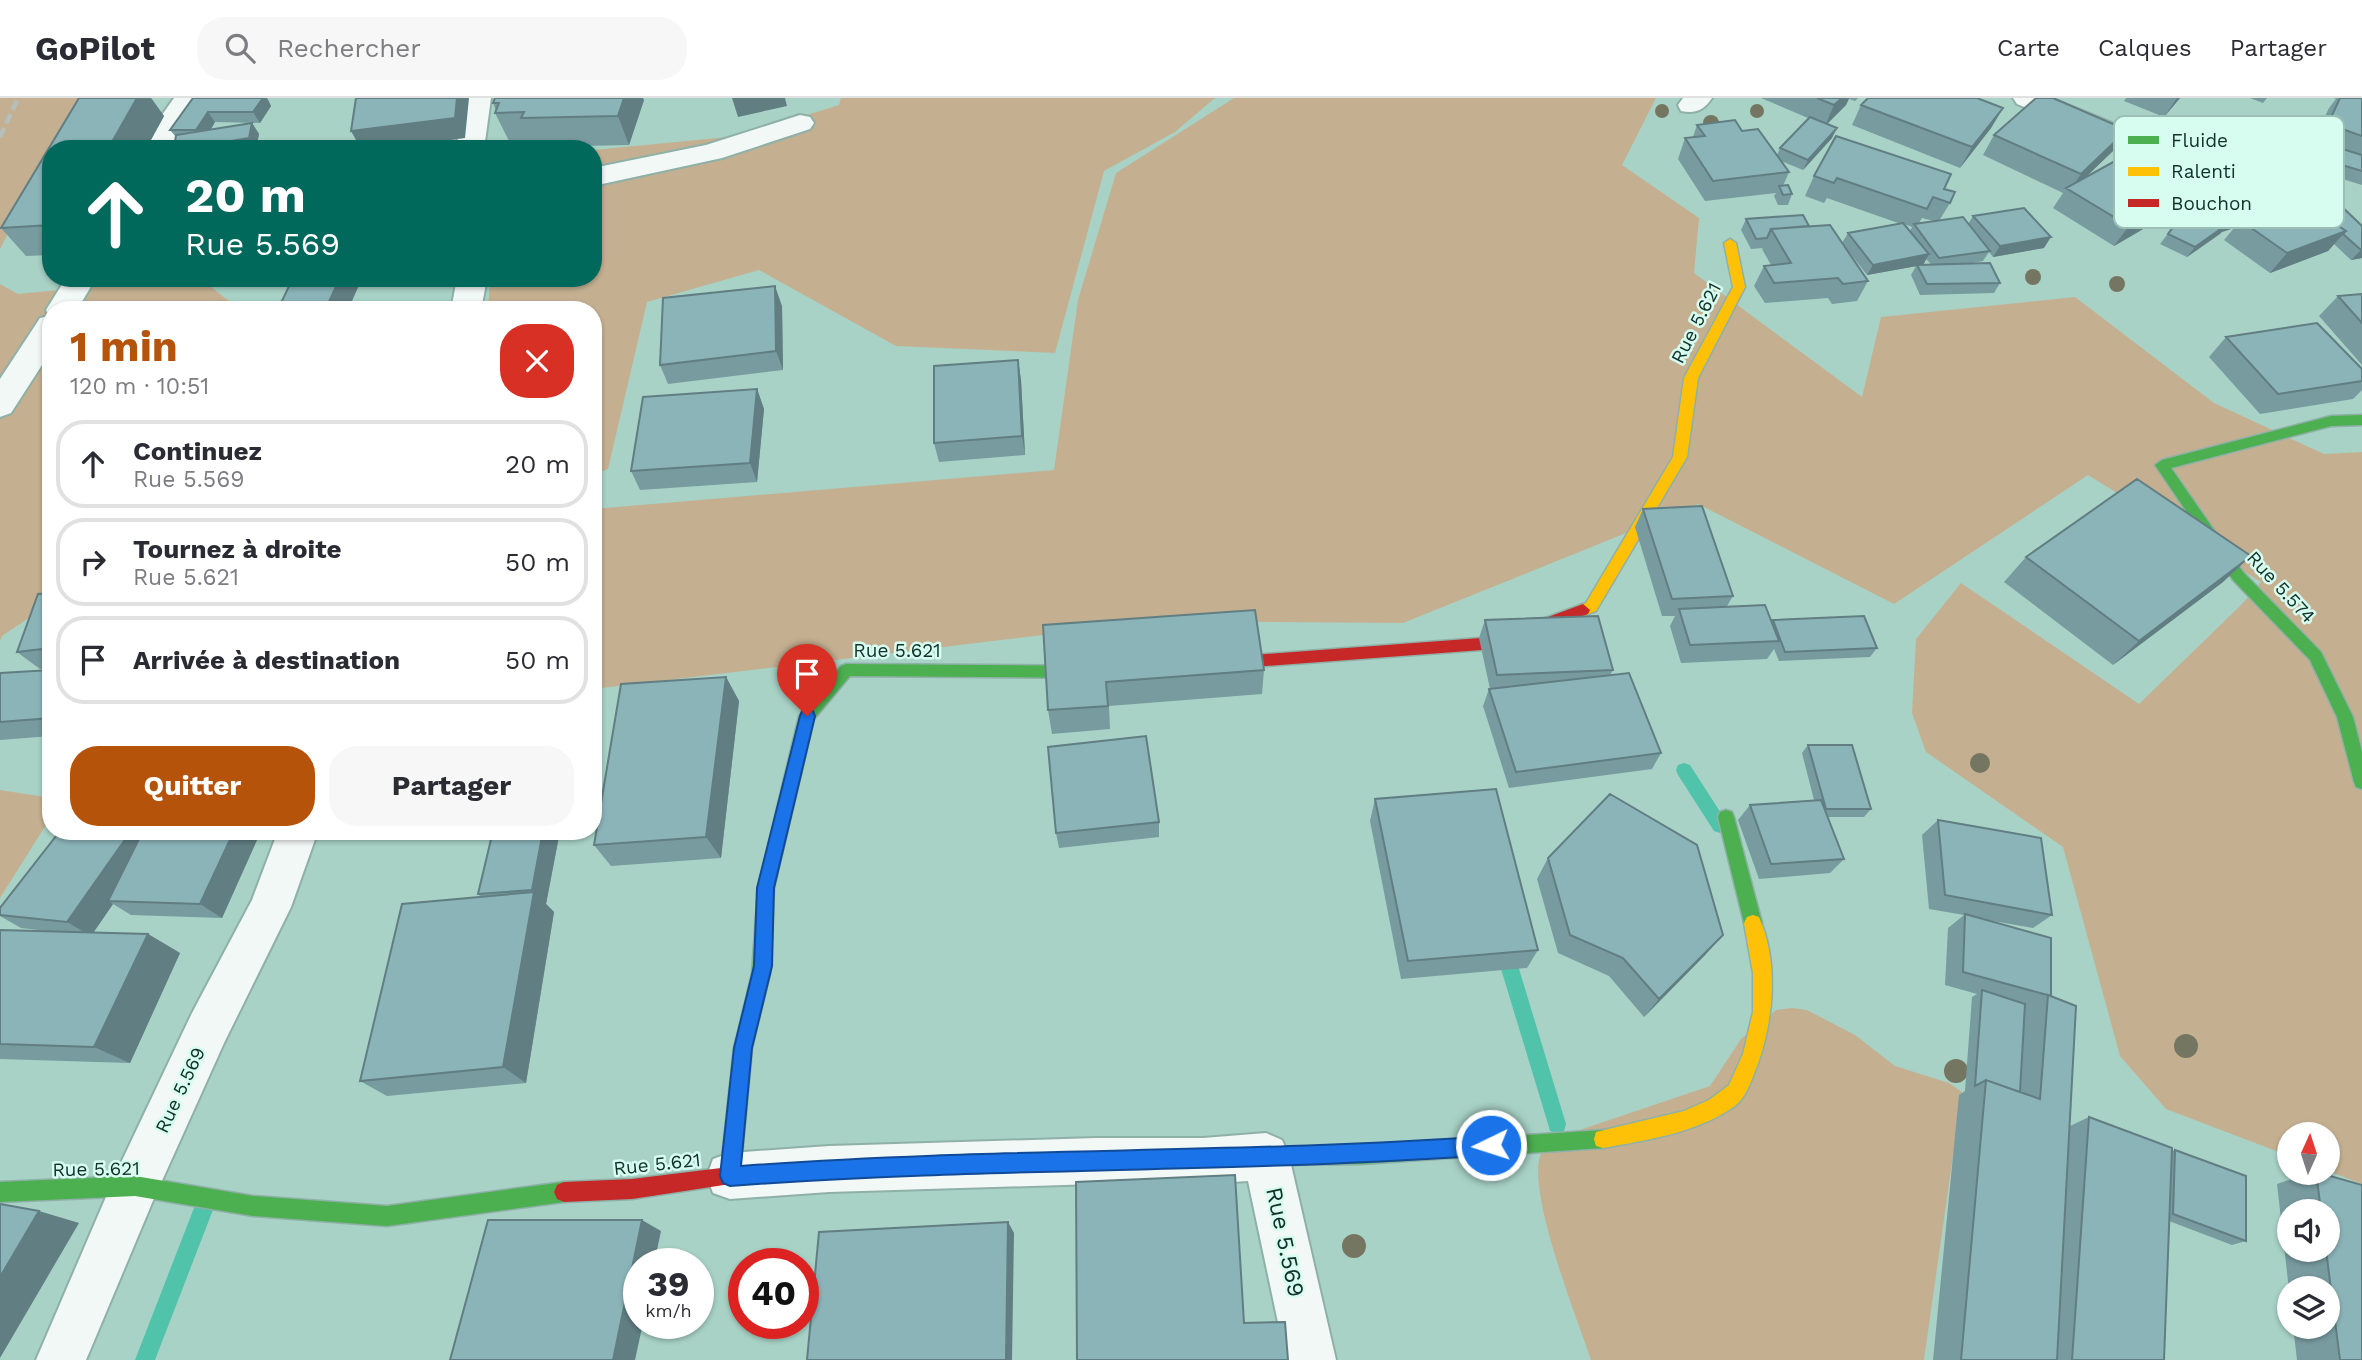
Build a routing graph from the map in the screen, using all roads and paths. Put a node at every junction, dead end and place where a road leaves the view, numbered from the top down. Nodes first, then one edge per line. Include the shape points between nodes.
1 (188, 98) edge
2 (478, 98) edge
3 (2026, 98) edge
4 (800, 123) dead end
5 (2114, 134) edge
6 (162, 140) edge
7 (471, 140) edge
8 (602, 175) edge
9 (1730, 243) dead end
10 (42, 340) edge
11 (0, 405) edge
12 (2362, 420) edge
13 (1195, 665) edge
14 (1113, 671) edge
15 (2362, 782) edge
16 (1726, 817) dead end
17 (293, 846) edge
18 (1266, 1156) junction
19 (730, 1176) junction
20 (135, 1186) junction
21 (0, 1192) edge
22 (61, 1360) edge
23 (1311, 1360) edge

1 - 6 street
2 - 7 street
3 - 5 street
4 - 8 street via 712,152
9 - 13 street, Rue 5.621 via 1739,287 1690,378 1680,457 1591,607 1495,643
10 - 11 street
12 - 15 street, Rue 5.574 via 2331,421 2162,465 2238,576 2316,656 2345,718
14 - 19 street, Rue 5.621 via 846,670 807,716 766,888 763,966 743,1048
16 - 18 street via 1757,940 1763,1005 1749,1064 1732,1097 1684,1122 1600,1140 1361,1155
17 - 20 street, Rue 5.569 via 270,907
18 - 19 street
18 - 23 street, Rue 5.569
19 - 20 street, Rue 5.621 via 632,1189 547,1193 387,1216 253,1206
20 - 21 street, Rue 5.621
20 - 22 street, Rue 5.569

